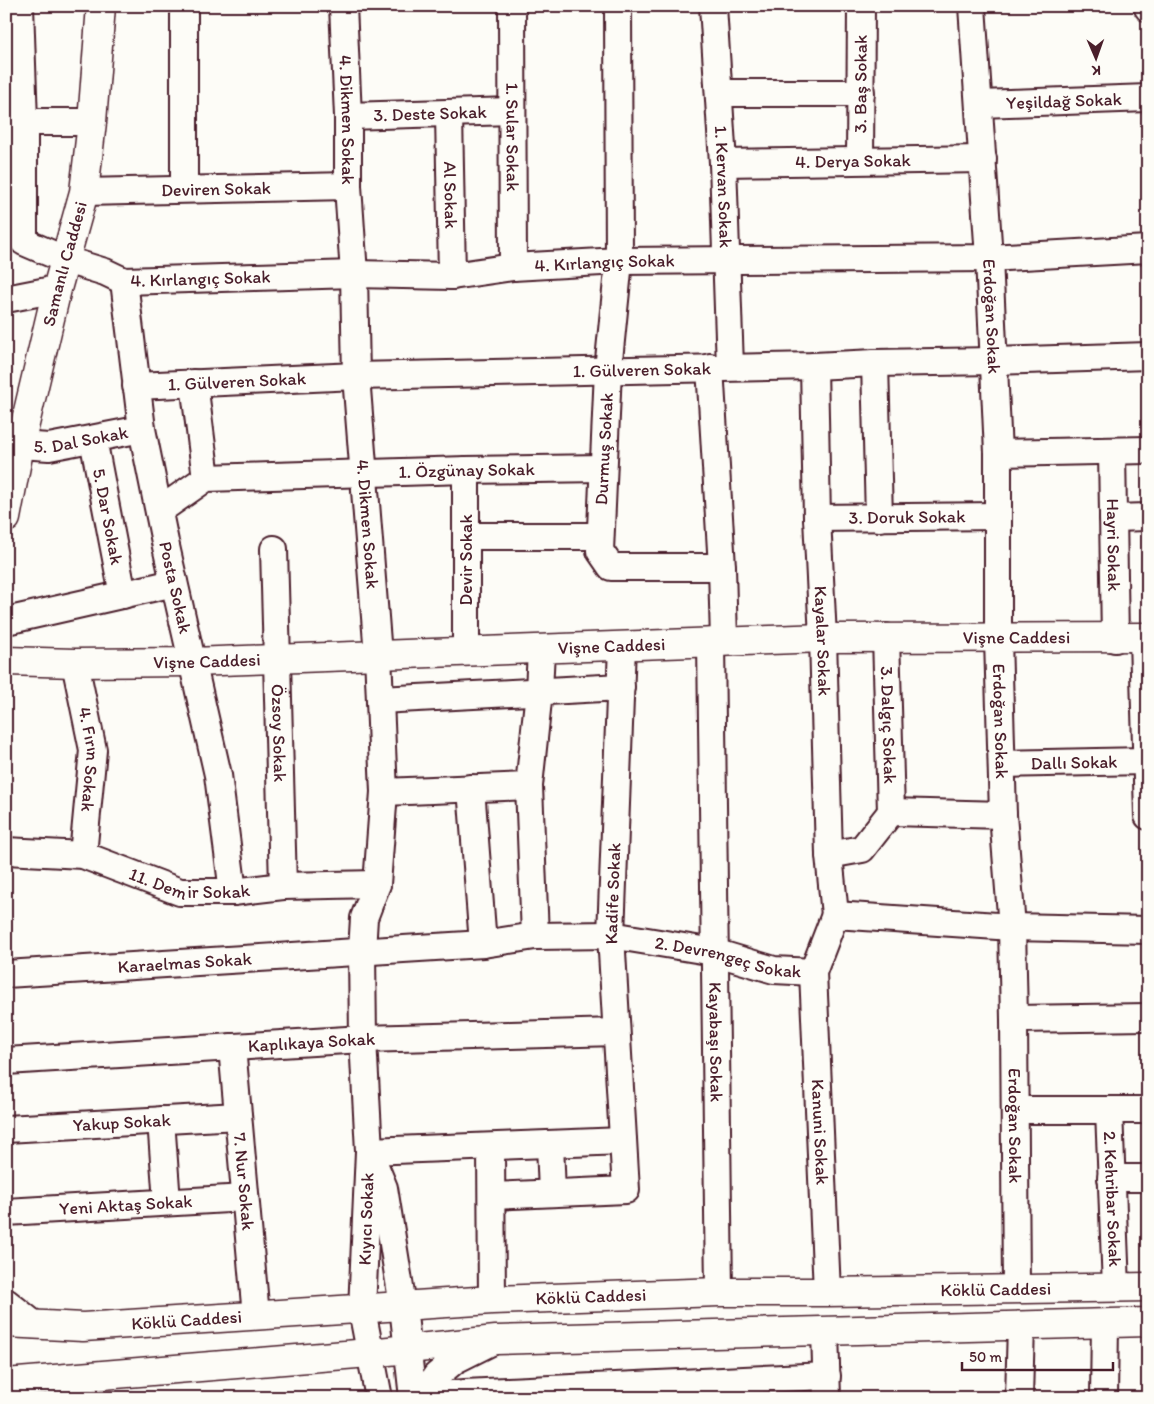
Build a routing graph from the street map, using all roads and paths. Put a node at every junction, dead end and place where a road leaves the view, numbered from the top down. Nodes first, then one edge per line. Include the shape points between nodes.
1 (20, 6) edge
2 (101, 6) edge
3 (184, 6) edge
4 (343, 6) edge
5 (512, 6) edge
6 (618, 6) edge
7 (713, 6) edge
8 (862, 6) edge
9 (972, 6) edge
10 (719, 93) junction
11 (861, 93) junction
12 (1148, 98) edge
13 (979, 104) junction
14 (512, 111) junction
15 (449, 114) junction
16 (348, 116) junction
17 (24, 122) junction
18 (92, 122) junction
19 (983, 159) junction
20 (860, 160) junction
21 (723, 163) junction
22 (348, 186) junction
23 (184, 189) junction
24 (84, 192) junction
25 (1148, 249) edge
26 (989, 258) junction
27 (66, 260) junction
28 (619, 261) junction
29 (726, 261) junction
30 (513, 267) junction
31 (354, 274) junction
32 (452, 276) junction
33 (124, 282) junction
34 (57, 289) junction
35 (6, 299) edge
36 (1148, 356) edge
37 (994, 362) junction
38 (875, 363) junction
39 (814, 366) junction
40 (720, 367) junction
41 (608, 370) junction
42 (356, 376) junction
43 (194, 383) junction
44 (136, 386) junction
45 (142, 429) junction
46 (93, 439) junction
47 (13, 443) edge
48 (1148, 450) edge
49 (1112, 451) junction
50 (998, 453) junction
51 (603, 468) junction
52 (466, 470) junction
53 (364, 473) junction
54 (206, 478) junction
55 (159, 511) junction
56 (998, 516) junction
57 (1148, 517) edge
58 (6, 518) edge
59 (817, 518) junction
60 (879, 518) junction
61 (1113, 518) junction
62 (466, 536) junction
63 (600, 536) junction
64 (274, 549) dead end
65 (722, 567) junction
66 (174, 583) junction
67 (123, 595) junction
68 (6, 622) edge
69 (823, 638) junction
70 (886, 638) junction
71 (1116, 638) junction
72 (1145, 638) edge
73 (998, 639) junction
74 (718, 642) junction
75 (622, 646) junction
76 (466, 650) junction
77 (541, 650) junction
78 (378, 654) junction
79 (278, 659) junction
80 (193, 662) junction
81 (75, 663) junction
82 (12, 672) edge
83 (621, 687) junction
84 (539, 691) junction
85 (380, 700) junction
86 (1146, 761) junction
87 (1002, 764) junction
88 (529, 786) junction
89 (471, 788) junction
90 (384, 792) junction
91 (891, 812) junction
92 (1003, 815) junction
93 (1148, 816) edge
94 (6, 851) edge
95 (83, 855) junction
96 (829, 856) junction
97 (377, 884) junction
98 (283, 886) junction
99 (233, 892) junction
100 (835, 916) junction
101 (1012, 927) junction
102 (1148, 930) edge
103 (610, 935) junction
104 (535, 936) junction
105 (483, 944) junction
106 (362, 951) junction
107 (714, 952) junction
108 (813, 972) junction
109 (6, 974) edge
110 (1148, 1017) edge
111 (1014, 1019) junction
112 (616, 1032) junction
113 (363, 1039) junction
114 (232, 1047) junction
115 (6, 1061) edge
116 (1016, 1110) junction
117 (1148, 1110) edge
118 (1109, 1111) junction
119 (238, 1116) junction
120 (161, 1120) junction
121 (6, 1129) edge
122 (623, 1141) junction
123 (550, 1144) junction
124 (491, 1147) junction
125 (369, 1151) junction
126 (1111, 1178) junction
127 (1148, 1178) edge
128 (552, 1193) junction
129 (492, 1196) junction
130 (245, 1198) junction
131 (167, 1202) junction
132 (6, 1212) edge
133 (1116, 1287) junction
134 (1148, 1287) edge
135 (1016, 1288) junction
136 (719, 1292) junction
137 (827, 1292) junction
138 (492, 1300) junction
139 (6, 1302) edge
140 (403, 1306) junction
141 (362, 1310) junction
142 (6, 1314) edge
143 (256, 1316) junction
144 (1148, 1322) edge
145 (6, 1323) edge
146 (1105, 1323) junction
147 (35, 1325) junction
148 (1021, 1325) junction
149 (825, 1331) junction
150 (496, 1340) junction
151 (408, 1349) junction
152 (369, 1353) junction
153 (6, 1365) edge
154 (136, 1372) junction
155 (6, 1383) edge
156 (827, 1387) edge
157 (465, 1396) edge
158 (379, 1398) edge
159 (412, 1398) edge
160 (422, 1398) edge
161 (438, 1398) edge
162 (1019, 1398) edge
163 (1104, 1398) edge

1 - 17 street
2 - 18 main road, Samanlı Caddesi
3 - 23 street
4 - 16 street, 4. Dikmen Sokak
5 - 14 street, 1. Sular Sokak
6 - 28 street, Durmuş Sokak
7 - 10 street, 1. Kervan Sokak
8 - 11 street, 3. Baş Sokak
9 - 13 street, Erdoğan Sokak
10 - 11 street
10 - 21 street, 1. Kervan Sokak
11 - 20 street, 3. Baş Sokak
12 - 13 street, Yeşildağ Sokak
13 - 19 street, Erdoğan Sokak
14 - 15 street, 3. Deste Sokak
14 - 30 street, 1. Sular Sokak
15 - 16 street, 3. Deste Sokak
15 - 32 street, Al Sokak
16 - 22 street, 4. Dikmen Sokak
17 - 18 street
17 - 27 street, 4. Kırlangıç Sokak via 24,242
18 - 24 main road, Samanlı Caddesi
19 - 20 street, 4. Derya Sokak
19 - 26 street, Erdoğan Sokak
20 - 21 street, 4. Derya Sokak
21 - 29 street, 1. Kervan Sokak
22 - 23 street, Deviren Sokak
22 - 31 street, 4. Dikmen Sokak
23 - 24 street, Deviren Sokak
24 - 27 main road, Samanlı Caddesi
25 - 26 street, 4. Kırlangıç Sokak
26 - 29 street, 4. Kırlangıç Sokak
26 - 37 street, Erdoğan Sokak
27 - 33 street, 4. Kırlangıç Sokak via 105,272
27 - 34 main road, Samanlı Caddesi
28 - 29 street, 4. Kırlangıç Sokak
28 - 30 street, 4. Kırlangıç Sokak
28 - 41 street, Durmuş Sokak
29 - 40 street, 1. Kervan Sokak
30 - 32 street, 4. Kırlangıç Sokak
31 - 32 street, 4. Kırlangıç Sokak
31 - 33 street, 4. Kırlangıç Sokak
31 - 42 street, 4. Dikmen Sokak
33 - 44 street, Posta Sokak
34 - 35 street
34 - 47 main road, Samanlı Caddesi
36 - 37 street, 1. Gülveren Sokak
37 - 38 street, 1. Gülveren Sokak
37 - 50 street, Erdoğan Sokak
38 - 39 street, 1. Gülveren Sokak
38 - 60 street
39 - 40 street, 1. Gülveren Sokak
39 - 59 street, Kayalar Sokak
40 - 41 street, 1. Gülveren Sokak
40 - 65 street, 1. Kervan Sokak
41 - 42 street, 1. Gülveren Sokak
41 - 51 street, Durmuş Sokak
42 - 43 street, 1. Gülveren Sokak
42 - 53 street, 4. Dikmen Sokak
43 - 44 street, 1. Gülveren Sokak
43 - 54 street
44 - 45 street, Posta Sokak
45 - 46 street, 5. Dal Sokak
45 - 55 street, Posta Sokak
46 - 47 street, 5. Dal Sokak via 49,447
46 - 67 street, 5. Dar Sokak
47 - 58 main road, Samanlı Caddesi
48 - 49 street
49 - 50 street
49 - 61 street, Hayri Sokak
50 - 56 street, Erdoğan Sokak
51 - 52 street, 1. Özgünay Sokak
51 - 63 street, Durmuş Sokak
52 - 53 street, 1. Özgünay Sokak
52 - 62 street, Devir Sokak
53 - 54 street, 1. Özgünay Sokak
53 - 78 street, 4. Dikmen Sokak
54 - 55 street
55 - 66 street, Posta Sokak
56 - 60 street, 3. Doruk Sokak
56 - 73 street, Erdoğan Sokak
57 - 61 street
59 - 60 street, 3. Doruk Sokak
59 - 69 street, Kayalar Sokak
61 - 71 street, Hayri Sokak
62 - 63 street
62 - 76 street, Devir Sokak
63 - 65 street, Durmuş Sokak via 600,551 611,567
64 - 79 street, Özsoy Sokak
65 - 74 street, 1. Kervan Sokak
66 - 67 street
66 - 80 street, Posta Sokak
67 - 68 street
69 - 70 main road, Vişne Caddesi
69 - 74 main road, Vişne Caddesi
69 - 96 street, Kayalar Sokak
70 - 73 main road, Vişne Caddesi
70 - 91 street, 3. Dalgıç Sokak
71 - 72 main road, Vişne Caddesi
71 - 73 main road, Vişne Caddesi
72 - 86 street
73 - 87 street, Erdoğan Sokak
74 - 75 main road, Vişne Caddesi
74 - 107 street, Kayabaşı Sokak
75 - 77 main road, Vişne Caddesi
75 - 83 street, Kadife Sokak
76 - 77 main road, Vişne Caddesi
76 - 78 main road, Vişne Caddesi
77 - 84 street
78 - 79 main road, Vişne Caddesi
78 - 85 street, 4. Dikmen Sokak
79 - 80 main road, Vişne Caddesi
79 - 98 street, Özsoy Sokak
80 - 81 main road, Vişne Caddesi
80 - 99 street, Posta Sokak via 218,775
81 - 82 main road, Vişne Caddesi
81 - 95 street, 4. Fırın Sokak via 94,750
83 - 84 street
83 - 103 street, Kadife Sokak
84 - 85 street
84 - 88 street
85 - 90 street, 4. Dikmen Sokak
86 - 87 street, Dallı Sokak
86 - 93 street
87 - 92 street, Erdoğan Sokak
88 - 89 street
88 - 104 street
89 - 90 street
89 - 105 street
90 - 97 street, 4. Dikmen Sokak
91 - 92 street
91 - 96 street via 862,849
92 - 101 street, Erdoğan Sokak
94 - 95 street, 11. Demir Sokak
95 - 99 street, 11. Demir Sokak via 180,892
96 - 100 street, Kayalar Sokak
97 - 98 street, 11. Demir Sokak
97 - 106 street, 4. Dikmen Sokak via 364,918
98 - 99 street, 11. Demir Sokak
100 - 101 street
100 - 108 street, 2. Devrengeç Sokak
101 - 102 street
101 - 111 street, Erdoğan Sokak
103 - 104 street, 2. Devrengeç Sokak
103 - 107 street, 2. Devrengeç Sokak
103 - 112 street, Kadife Sokak
104 - 105 street, 2. Devrengeç Sokak
105 - 106 street, 2. Devrengeç Sokak
106 - 109 street, Karaelmas Sokak
106 - 113 street, 4. Dikmen Sokak
107 - 108 street, 2. Devrengeç Sokak via 774,970
107 - 136 street, Kayabaşı Sokak
108 - 137 street, Kanuni Sokak
110 - 111 street
111 - 116 street, Erdoğan Sokak
112 - 113 street, Kaplıkaya Sokak
112 - 122 street, Kadife Sokak
113 - 114 street, Kaplıkaya Sokak
113 - 125 street, Kıyıcı Sokak
114 - 115 street, Kaplıkaya Sokak
114 - 119 street, 7. Nur Sokak
116 - 118 street, 2. Kehribar Sokak
116 - 135 street, Erdoğan Sokak
117 - 118 street, 2. Kehribar Sokak
118 - 126 street, 2. Kehribar Sokak
119 - 120 street, Yakup Sokak
119 - 130 street, 7. Nur Sokak
120 - 121 street, Yakup Sokak
120 - 131 street
122 - 123 street
122 - 128 street, Kadife Sokak via 626,1190
123 - 124 street
123 - 128 street
124 - 125 street
124 - 129 street
125 - 140 street via 384,1188
125 - 141 street, Kıyıcı Sokak
126 - 127 street
126 - 133 street, 2. Kehribar Sokak
128 - 129 street
129 - 138 street
130 - 131 street, Yeni Aktaş Sokak
130 - 143 street, 7. Nur Sokak
131 - 132 street, Yeni Aktaş Sokak
133 - 134 main road, Köklü Caddesi
133 - 135 main road, Köklü Caddesi
135 - 137 main road, Köklü Caddesi
136 - 137 main road, Köklü Caddesi
136 - 138 main road, Köklü Caddesi
138 - 140 main road, Köklü Caddesi
139 - 147 street
140 - 141 main road, Köklü Caddesi
140 - 151 street
141 - 143 main road, Köklü Caddesi
141 - 152 street, Kıyıcı Sokak
142 - 147 main road
143 - 147 main road, Köklü Caddesi via 83,1327
144 - 146 main road, Köklü Caddesi
145 - 147 main road, Köklü Caddesi
146 - 148 main road, Köklü Caddesi
146 - 163 street
148 - 149 main road, Köklü Caddesi
148 - 162 street
149 - 150 main road, Köklü Caddesi
149 - 156 street
150 - 151 main road, Köklü Caddesi
150 - 160 street via 455,1360 436,1376
151 - 152 main road, Köklü Caddesi
151 - 159 street
152 - 154 main road, Köklü Caddesi
152 - 158 street, Kıyıcı Sokak
153 - 154 main road
154 - 155 main road
156 - 157 street
157 - 161 street via 441,1395

